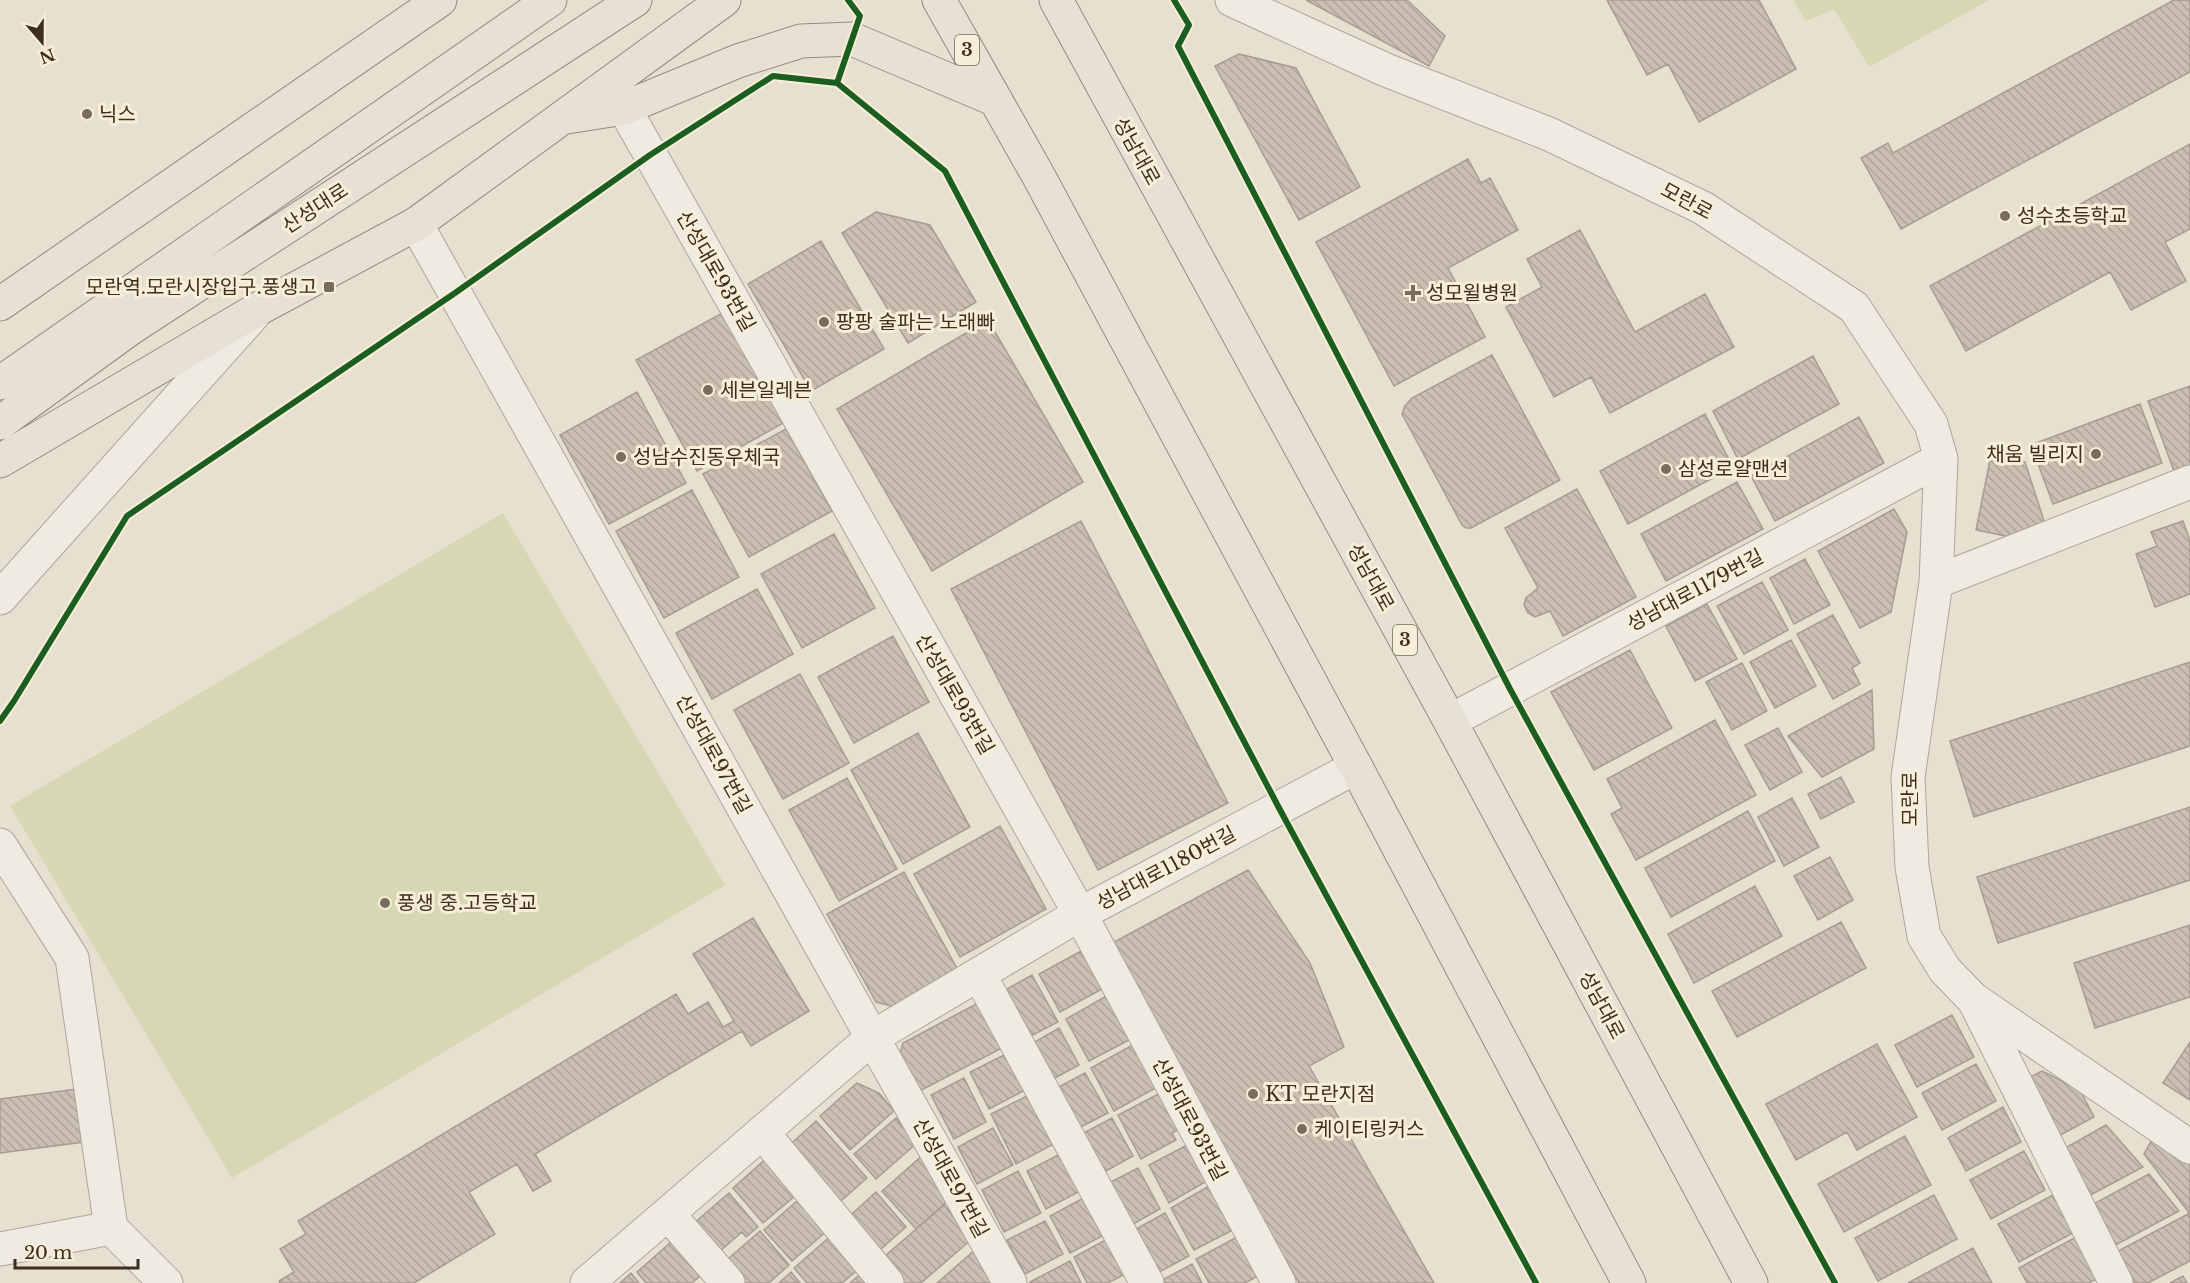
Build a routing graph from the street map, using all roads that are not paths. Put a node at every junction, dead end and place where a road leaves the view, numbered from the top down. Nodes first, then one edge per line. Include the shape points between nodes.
1 (440, 0) edge
2 (550, 0) edge
3 (635, 0) edge
4 (724, 0) edge
5 (939, 0) edge
6 (1056, 0) edge
7 (1232, 0) edge
8 (996, 100) junction
9 (624, 108) junction
10 (561, 118) junction
11 (416, 224) junction
12 (0, 304) edge
13 (258, 309) junction
14 (124, 315) junction
15 (0, 383) edge
16 (0, 423) edge
17 (1941, 459) junction
18 (0, 461) edge
19 (2190, 482) edge
20 (1936, 582) junction
21 (0, 598) edge
22 (1449, 721) junction
23 (1356, 767) junction
24 (0, 845) edge
25 (1080, 914) junction
26 (979, 974) junction
27 (1973, 999) junction
28 (873, 1037) junction
29 (762, 1132) junction
30 (2190, 1147) edge
31 (668, 1214) junction
32 (111, 1228) junction
33 (0, 1249) edge
34 (166, 1283) edge
35 (587, 1283) edge
36 (728, 1283) edge
37 (887, 1283) edge
38 (1010, 1283) edge
39 (1147, 1283) edge
40 (1279, 1283) edge
41 (1629, 1283) edge
42 (1751, 1283) edge
43 (2116, 1283) edge

1 - 12 main road
2 - 14 main road, 산성대로
3 - 14 main road, 산성대로
4 - 10 main road
5 - 8 main road, 3
6 - 22 main road, 성남대로 / 3
7 - 17 street, 모란로 via 1386,70 1549,134 1703,208 1854,307 1931,424
8 - 9 main road via 852,39 801,41 738,61
8 - 23 main road, 3
9 - 10 main road
9 - 25 street, 산성대로93번길
10 - 11 main road
11 - 13 main road
11 - 28 street, 산성대로97번길
13 - 18 main road
13 - 21 street
14 - 15 main road, 산성대로
14 - 16 main road, 산성대로
17 - 20 street, 모란로
17 - 22 street, 성남대로1179번길
19 - 20 street
20 - 27 street, 모란로 via 1908,777 1912,867 1924,936 1945,970
22 - 42 main road, 성남대로 / 3
23 - 25 street, 성남대로1180번길
23 - 41 main road, 3
24 - 32 street via 72,958
25 - 26 street, 성남대로1180번길
25 - 40 street, 산성대로93번길
26 - 28 street, 성남대로1180번길
26 - 39 street
27 - 30 street, 모란로
27 - 43 street, 모란로
28 - 29 street, 성남대로1180번길
28 - 38 street, 산성대로97번길
29 - 31 street, 성남대로1180번길
29 - 37 street
31 - 35 street, 성남대로1180번길
31 - 36 street
32 - 33 street
32 - 34 street

